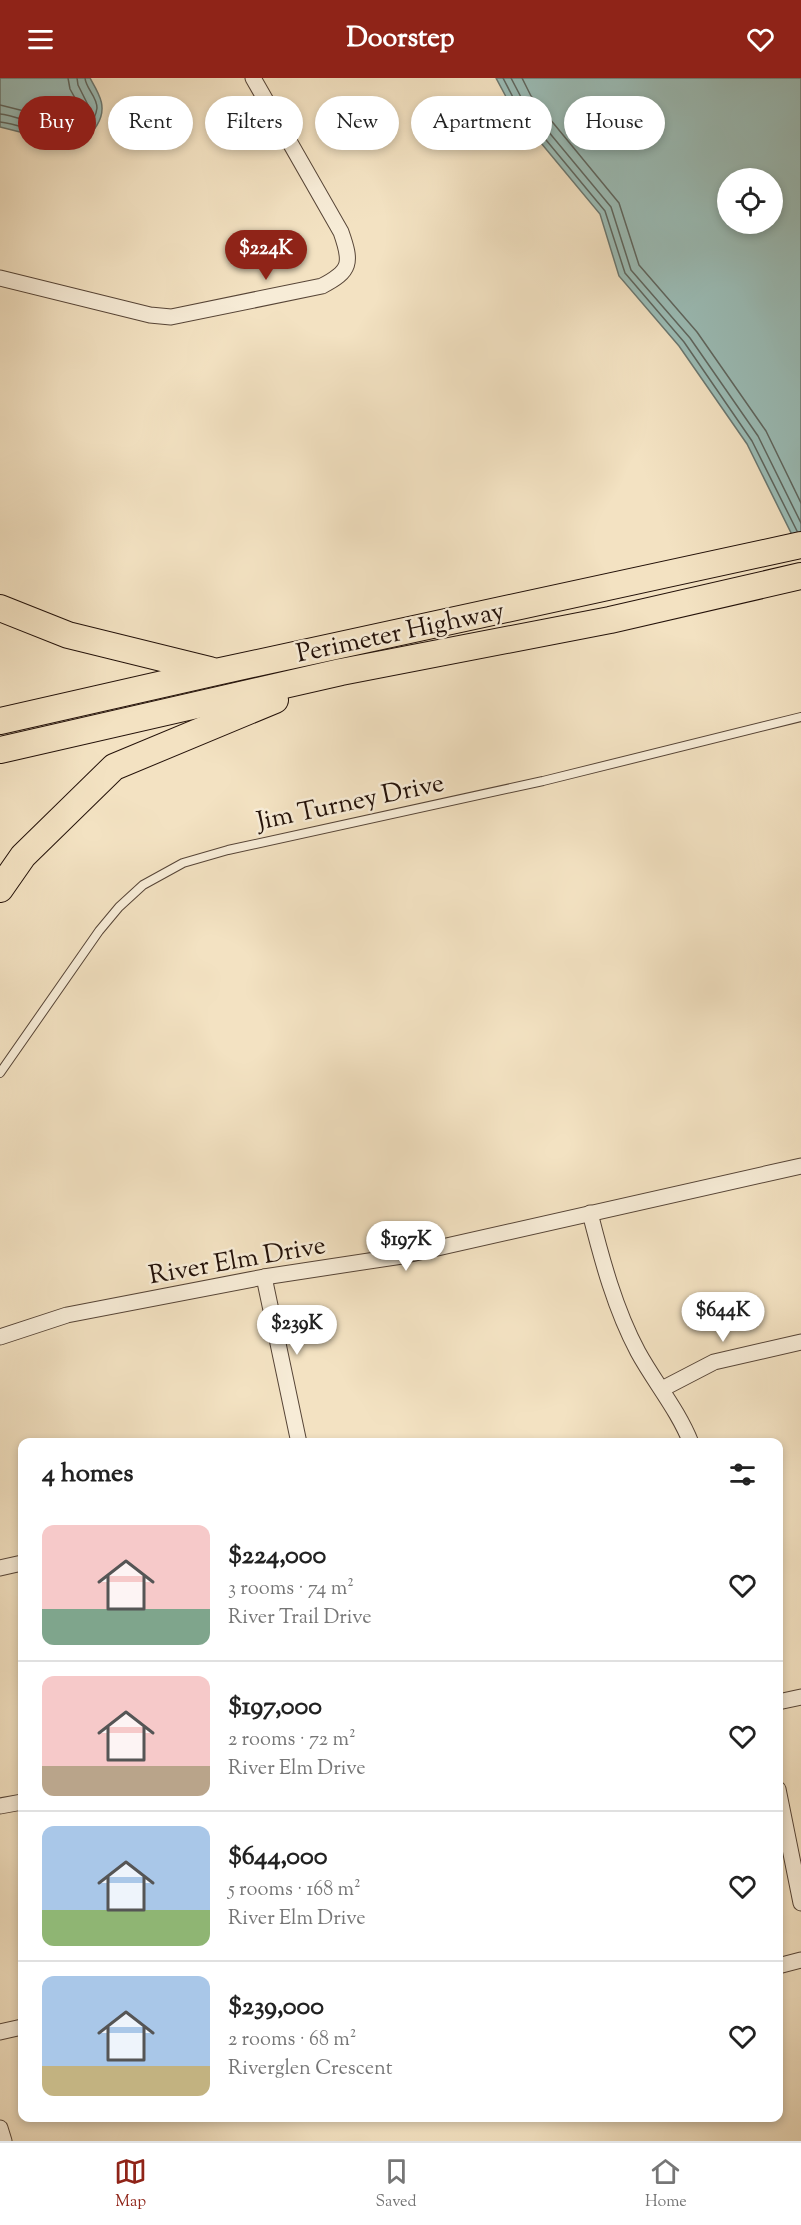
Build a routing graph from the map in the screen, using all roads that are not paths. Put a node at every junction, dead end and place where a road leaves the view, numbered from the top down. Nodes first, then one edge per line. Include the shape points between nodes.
1 (253, 78) edge
2 (0, 278) edge
3 (801, 545) edge
4 (801, 576) edge
5 (0, 608) edge
6 (216, 672) junction
7 (341, 672) junction
8 (801, 717) edge
9 (0, 721) edge
10 (0, 750) edge
11 (0, 889) edge
12 (0, 1073) edge
13 (801, 1166) edge
14 (590, 1213) junction
15 (264, 1277) junction
16 (0, 1336) edge
17 (801, 1342) edge
18 (662, 1389) junction
19 (298, 1438) edge
20 (688, 1438) edge
21 (18, 1564) edge
22 (0, 1568) edge
23 (801, 1697) edge
24 (783, 1701) edge
25 (18, 1803) edge
26 (0, 1806) edge
27 (783, 1814) edge
28 (801, 1903) edge
29 (801, 1960) edge
30 (783, 1965) edge
31 (18, 2028) edge
32 (0, 2032) edge
33 (0, 2128) edge
34 (4, 2141) edge

1 - 2 street via 341,232 349,263 344,273 322,286 171,317
3 - 6 highway, Perimeter Highway
4 - 7 highway, Perimeter Highway via 610,620
5 - 6 highway via 68,635
6 - 9 highway, Perimeter Highway
7 - 10 highway, Perimeter Highway
7 - 11 highway via 114,767 23,856
8 - 12 lane, Jim Turney Drive via 183,863 143,885 119,907
13 - 14 street, River Elm Drive
14 - 15 street, River Elm Drive via 402,1256
14 - 18 street via 626,1325
15 - 16 street, River Elm Drive via 67,1315
15 - 19 street
17 - 18 street via 714,1362
18 - 20 street
21 - 22 street
23 - 24 street
25 - 26 street
27 - 28 street
29 - 30 street
31 - 32 street
33 - 34 street

